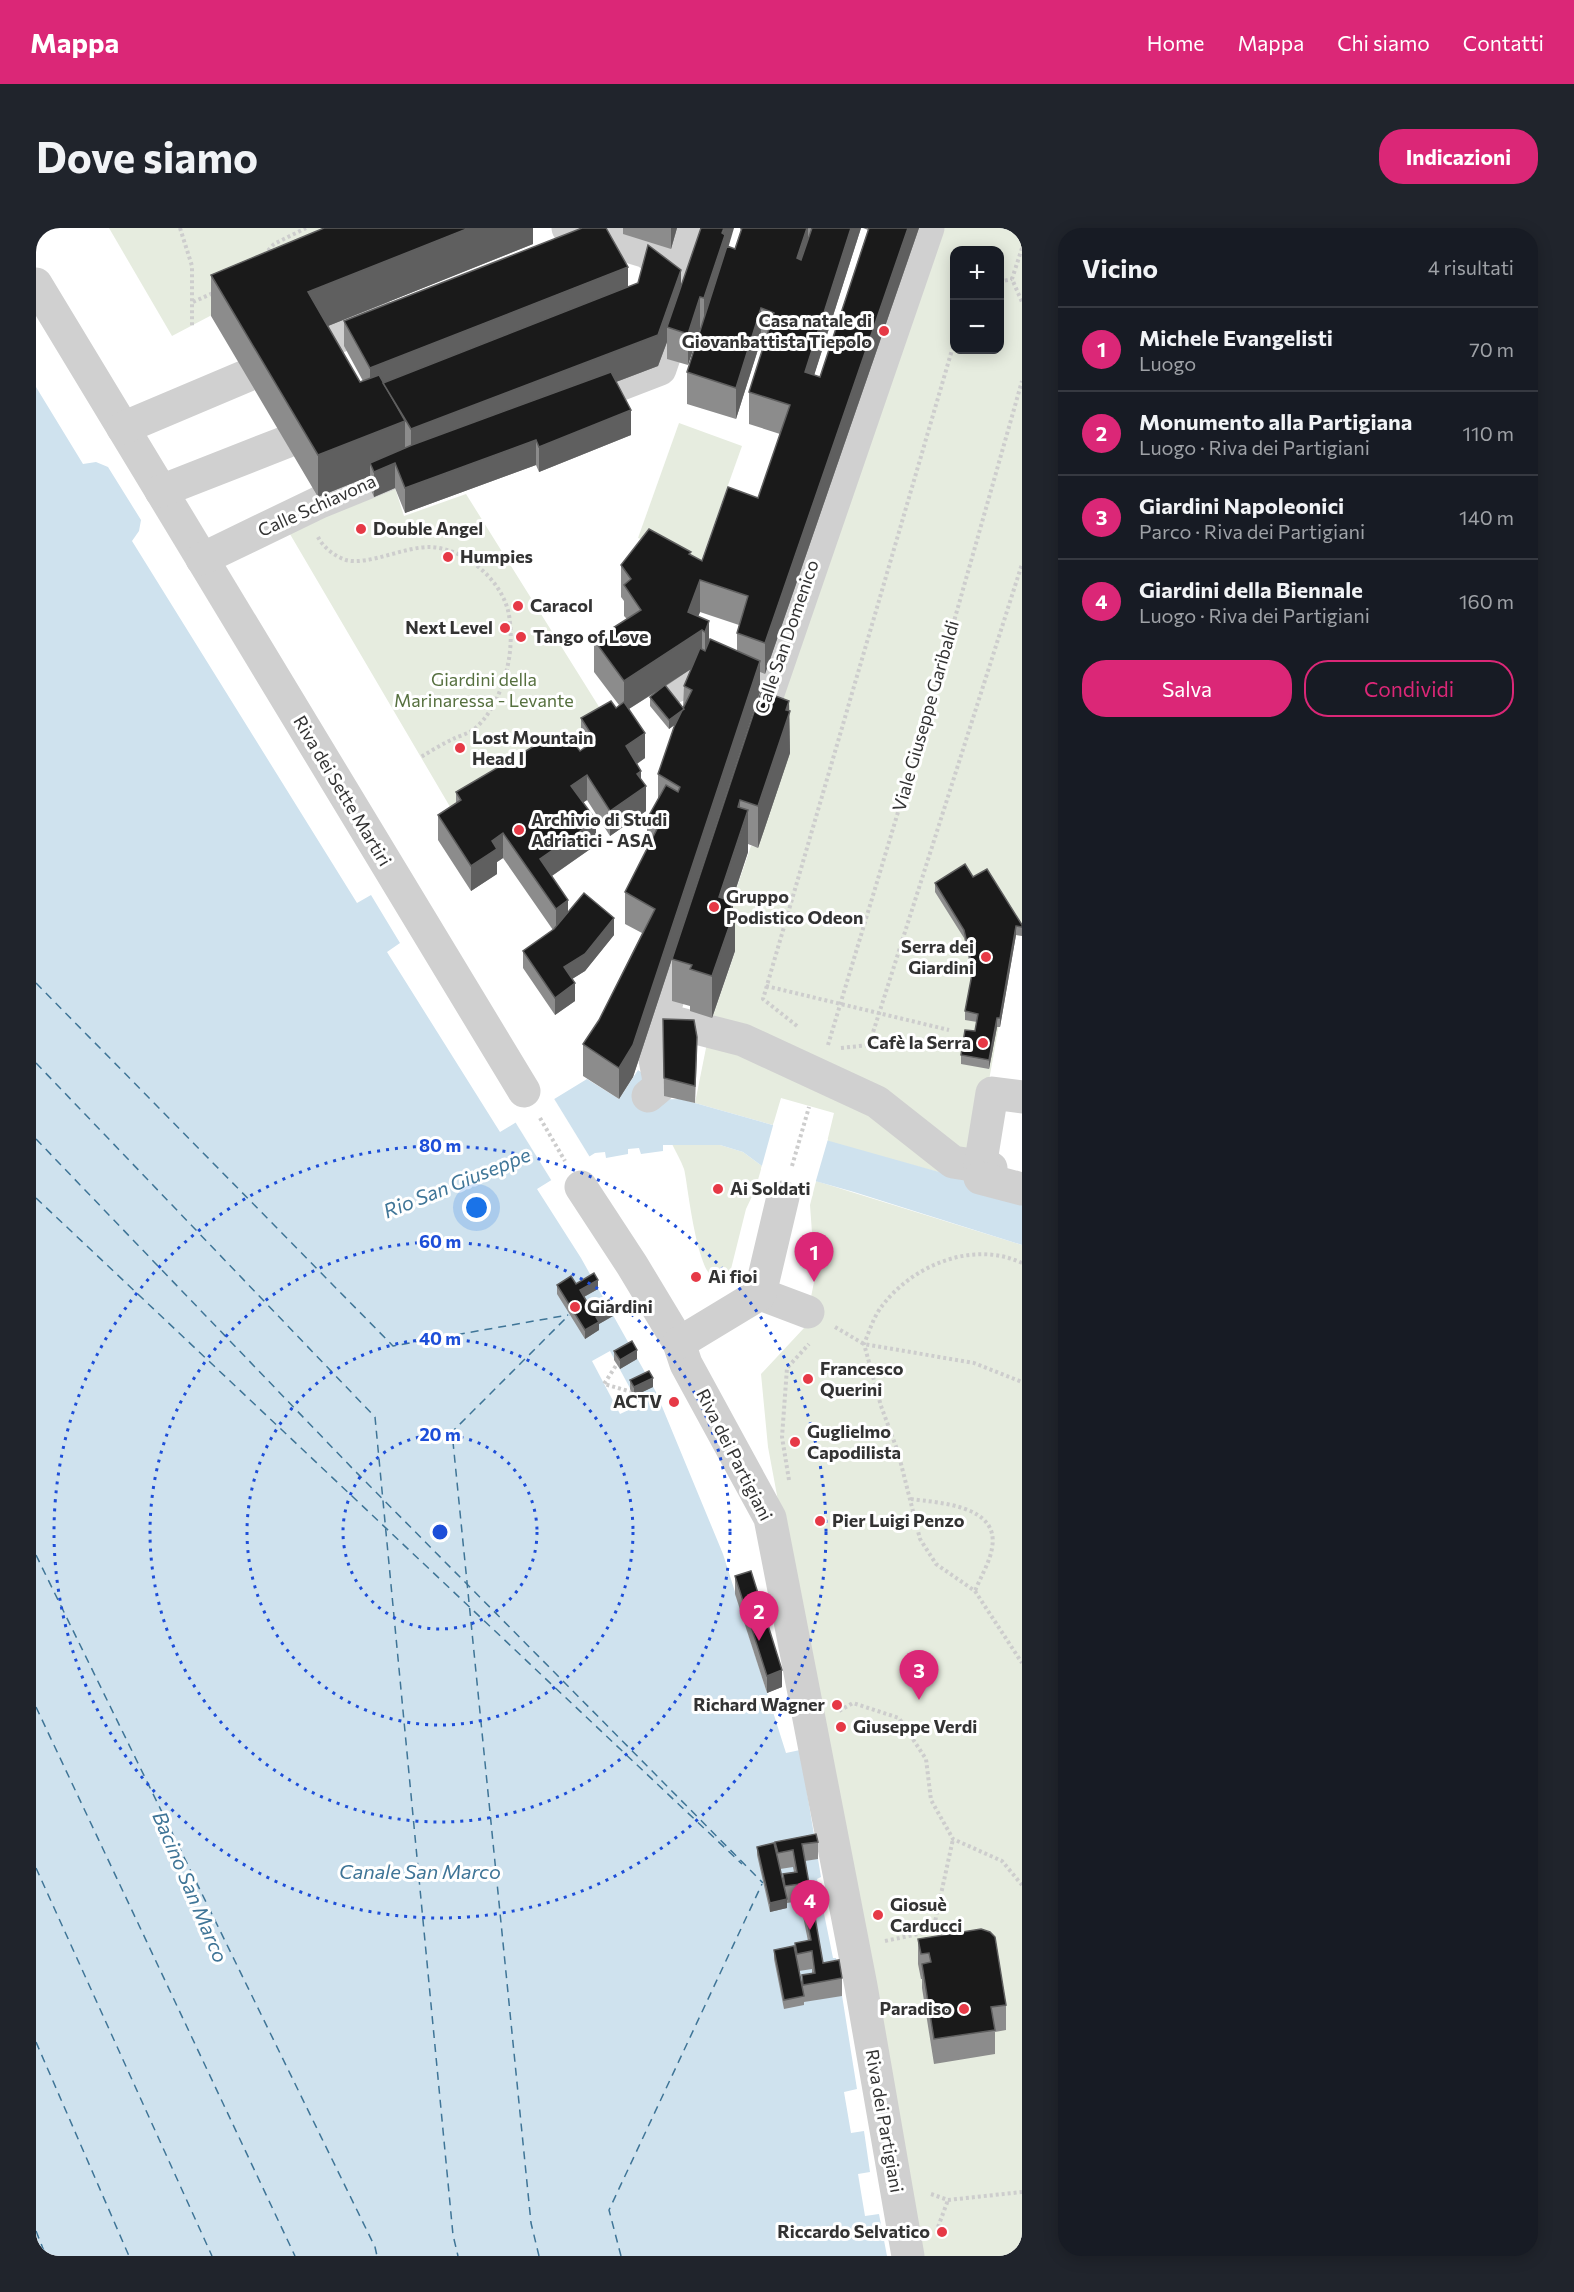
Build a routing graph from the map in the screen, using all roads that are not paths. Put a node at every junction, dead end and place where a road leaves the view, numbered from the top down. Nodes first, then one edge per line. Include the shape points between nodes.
1 (690, 228) edge
2 (928, 228) edge
3 (607, 234) edge
4 (562, 235) edge
5 (647, 252) junction
6 (676, 276) junction
7 (36, 284) edge
8 (639, 285) edge
9 (415, 306) edge
10 (344, 370) edge
11 (246, 376) dead end
12 (551, 411) edge
13 (123, 428) junction
14 (393, 435) edge
15 (286, 442) edge
16 (443, 453) edge
17 (410, 465) junction
18 (161, 491) junction
19 (202, 559) junction
20 (771, 686) junction
21 (681, 694) dead end
22 (744, 764) edge
23 (695, 908) edge
24 (524, 1091) dead end
25 (1022, 1097) edge
26 (995, 1173) edge
27 (581, 1187) dead end
28 (783, 1197) road end
29 (760, 1294) junction
30 (808, 1312) dead end
31 (679, 1343) junction
32 (908, 2256) edge

1 - 6 street
2 - 20 street, Calle San Domenico via 888,332
3 - 4 street
3 - 5 street
5 - 6 street
5 - 8 street
6 - 12 street via 688,286 660,369
7 - 13 street, Riva dei Sette Martiri
9 - 10 street via 321,343
11 - 13 street
13 - 18 street, Riva dei Sette Martiri
14 - 17 street
15 - 18 street
16 - 17 street, Calle Schiavona
17 - 19 street, Calle Schiavona
18 - 19 street, Riva dei Sette Martiri
19 - 24 street, Riva dei Sette Martiri
20 - 21 street via 710,663
20 - 22 street, Calle San Domenico
23 - 26 street via 652,1059 743,1040 877,1102 953,1161
25 - 26 street via 992,1093
27 - 31 street, Riva dei Partigiani
28 - 29 street
29 - 30 street
29 - 31 street
31 - 32 street, Riva dei Partigiani via 686,1364 770,1518 851,1988

